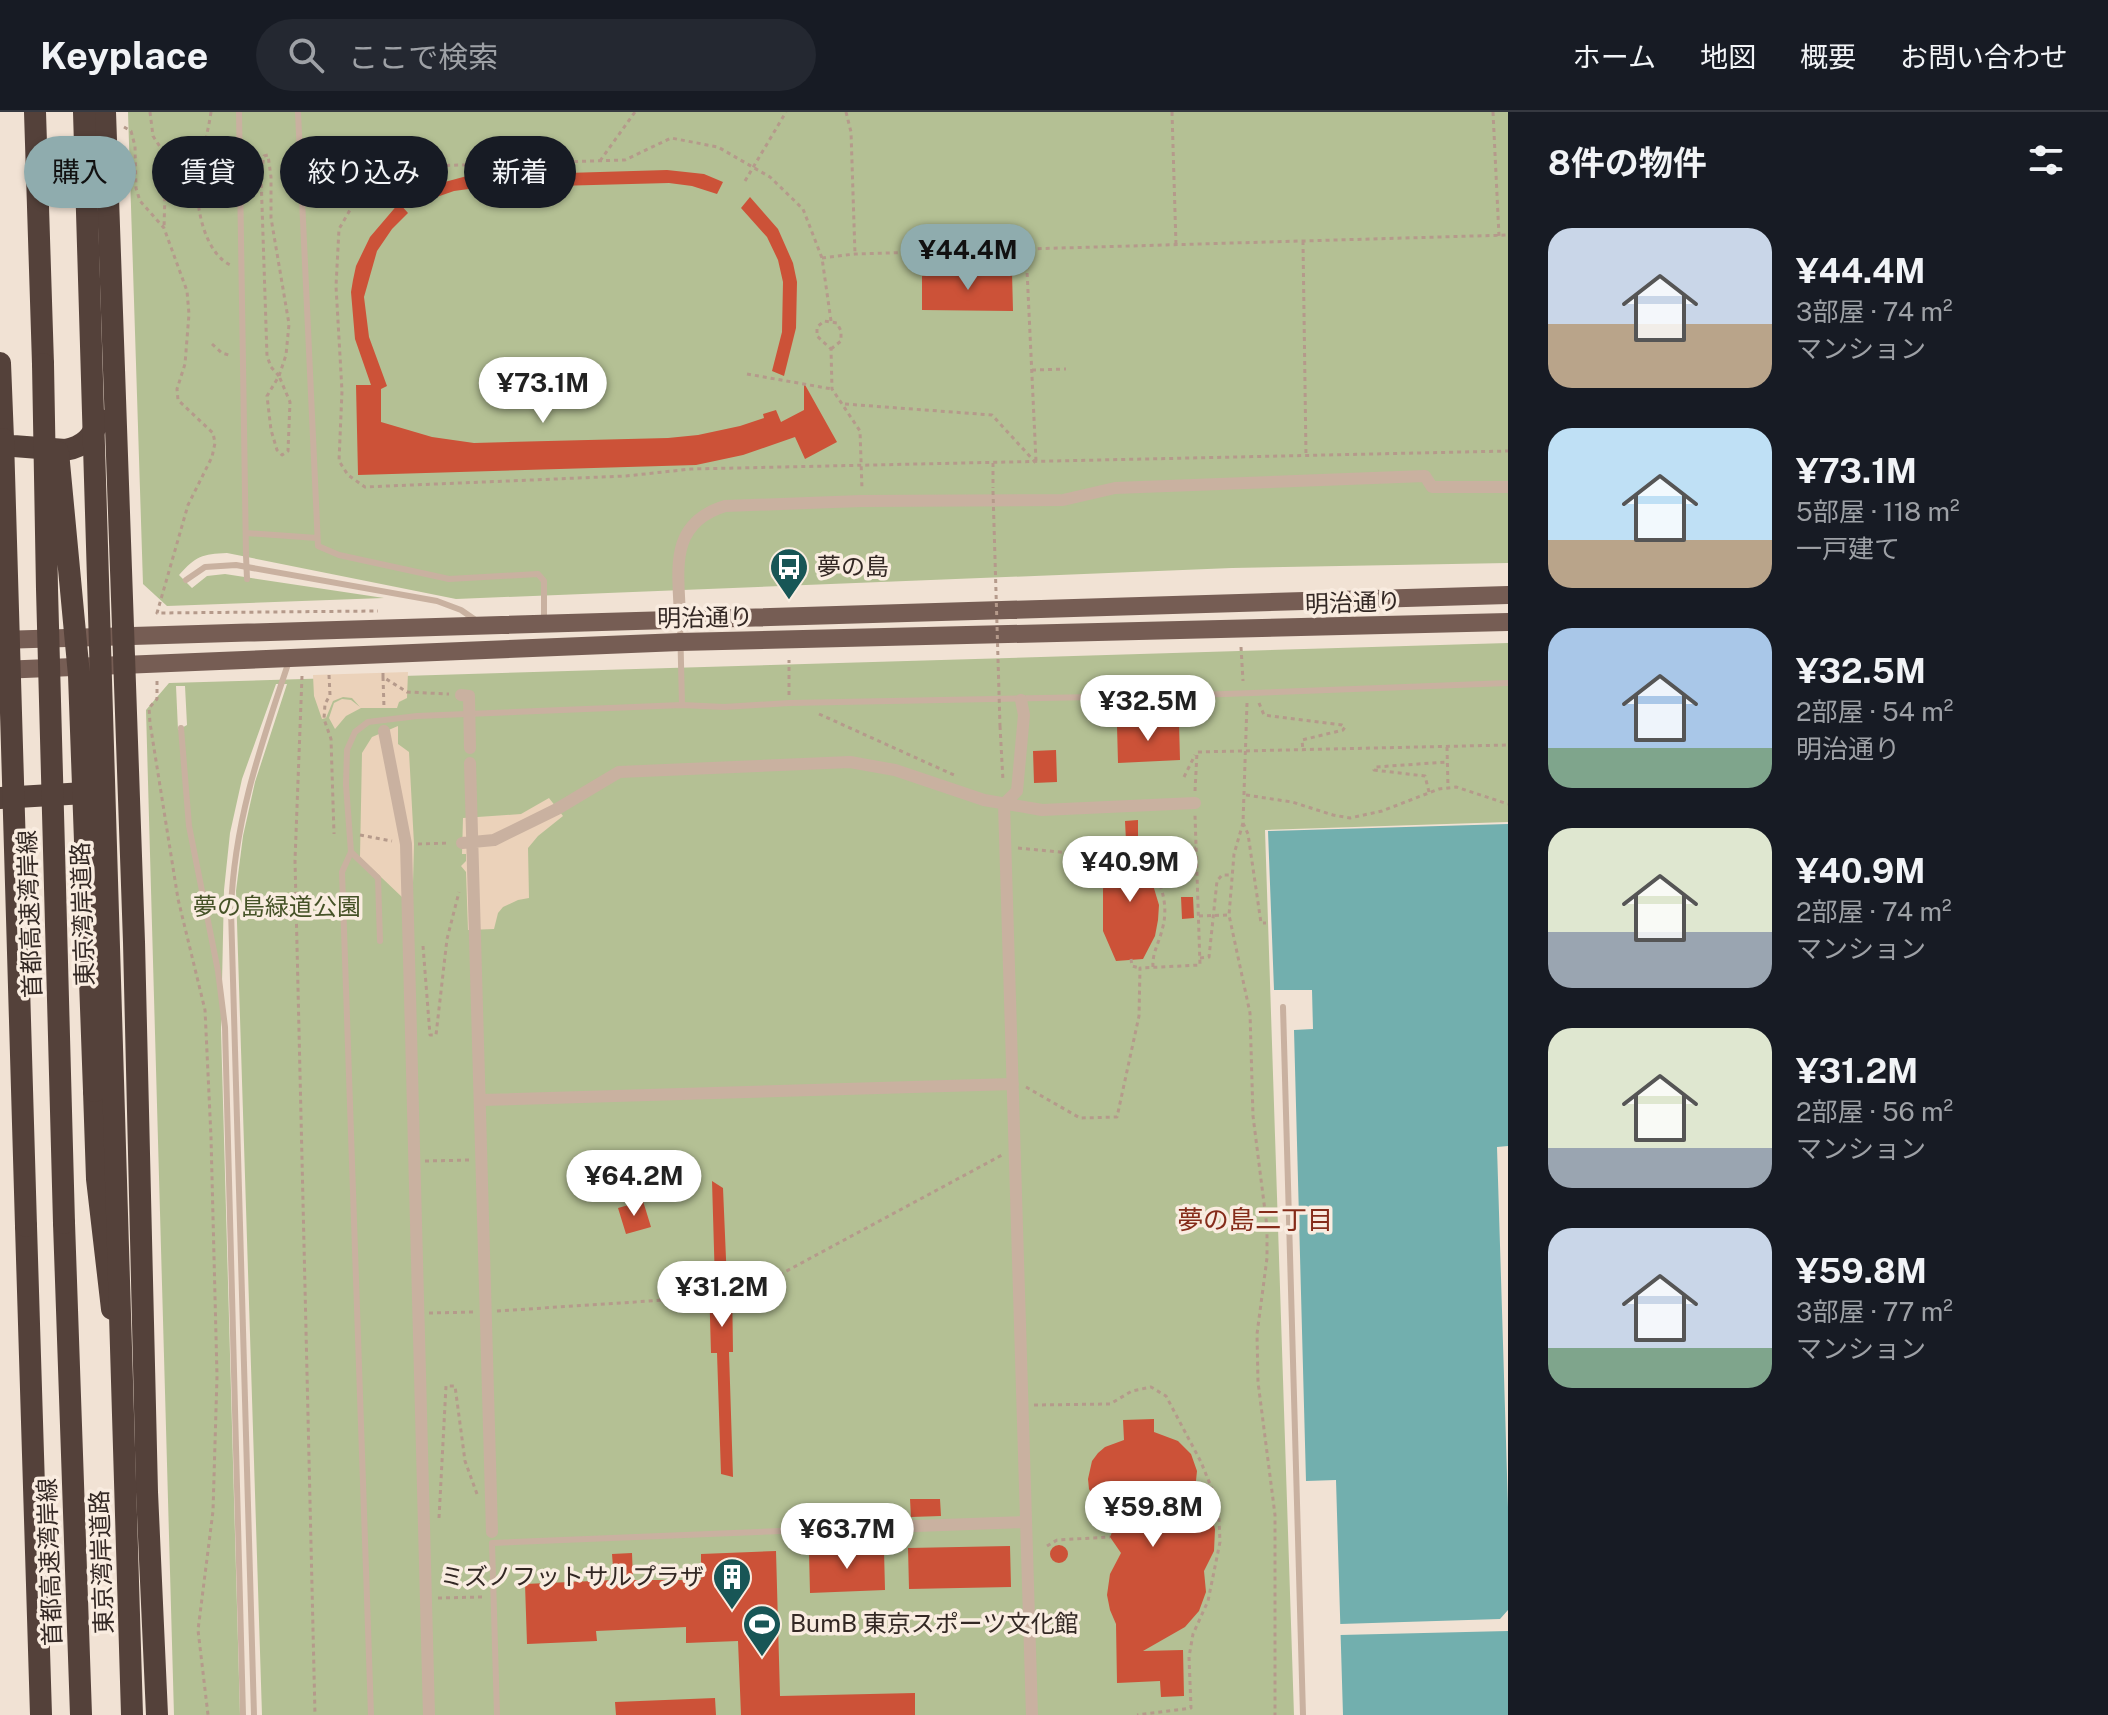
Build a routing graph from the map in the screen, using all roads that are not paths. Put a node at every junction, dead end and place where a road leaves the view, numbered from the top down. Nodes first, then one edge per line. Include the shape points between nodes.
1 (35, 112) edge
2 (84, 112) edge
3 (239, 112) edge
4 (298, 112) edge
5 (113, 119) edge
6 (112, 312) junction
7 (0, 363) edge
8 (43, 364) junction
9 (1, 444) edge
10 (1508, 487) edge
11 (246, 533) junction
12 (317, 538) junction
13 (247, 579) dead end
14 (186, 580) dead end
15 (1508, 595) edge
16 (680, 619) junction
17 (1508, 622) edge
18 (544, 623) junction
19 (482, 624) junction
20 (122, 636) junction
21 (0, 640) edge
22 (680, 642) junction
23 (290, 657) junction
24 (123, 666) junction
25 (0, 670) edge
26 (1508, 683) edge
27 (461, 695) road end
28 (1021, 700) junction
29 (682, 705) junction
30 (181, 728) dead end
31 (384, 731) dead end
32 (470, 748) dead end
33 (470, 763) dead end
34 (0, 798) edge
35 (1195, 803) road end
36 (1004, 804) junction
37 (467, 843) junction
38 (351, 852) junction
39 (380, 941) dead end
40 (134, 942) junction
41 (1283, 1007) dead end
42 (1013, 1081) junction
43 (481, 1100) junction
44 (147, 1492) junction
45 (1026, 1522) junction
46 (807, 1530) joint
47 (492, 1537) junction
48 (41, 1715) edge
49 (81, 1715) edge
50 (132, 1715) edge
51 (157, 1715) edge
52 (243, 1715) edge
53 (254, 1715) edge
54 (371, 1715) edge
55 (429, 1715) edge
56 (497, 1715) edge
57 (1032, 1715) edge
58 (1303, 1715) edge

1 - 8 highway, 首都高速湾岸線
2 - 50 highway, 東京湾岸道路, bridge
3 - 11 lane
4 - 12 lane
5 - 6 highway
6 - 9 highway via 102,340 99,414 91,437 65,450
6 - 20 highway
7 - 9 highway, 首都高速湾岸線
8 - 44 highway, bridge via 54,408 79,675 97,1179 126,1407
8 - 49 highway, 首都高速湾岸線, bridge
9 - 48 highway, 首都高速湾岸線, bridge
10 - 16 street via 1432,487 1425,476 1115,488 1063,500 745,504 710,510 693,523 681,544
11 - 12 lane
11 - 13 lane, bridge
12 - 18 lane via 318,546 339,555 449,579 538,574 544,581
14 - 19 lane via 205,567 236,565 437,601
15 - 16 main road, 明治通り
16 - 18 main road, 明治通り
16 - 22 lane
17 - 22 main road, 明治通り
18 - 19 main road, 明治通り
19 - 20 main road, 明治通り
20 - 21 main road, 明治通り
20 - 24 highway
22 - 23 main road, 明治通り
22 - 29 lane
23 - 24 main road, 明治通り
23 - 53 lane via 242,809 231,886
24 - 25 main road, 明治通り
24 - 40 highway
26 - 28 lane
27 - 32 street, bridge via 469,696
28 - 29 lane
28 - 36 street via 1017,791
29 - 38 lane via 368,722 355,732 347,750
30 - 52 lane via 189,826 225,1027
31 - 55 street via 410,844
33 - 37 street
34 - 40 highway via 85,793 99,802 114,901
35 - 36 street via 1042,810
36 - 37 street via 873,764 850,762 619,772 494,840
36 - 42 street
37 - 43 street
38 - 39 lane via 378,878
38 - 54 lane via 342,872
40 - 44 highway
41 - 58 lane
42 - 43 street
42 - 45 street
43 - 47 street
44 - 51 highway
45 - 46 street
45 - 57 street
46 - 47 lane
47 - 56 lane

